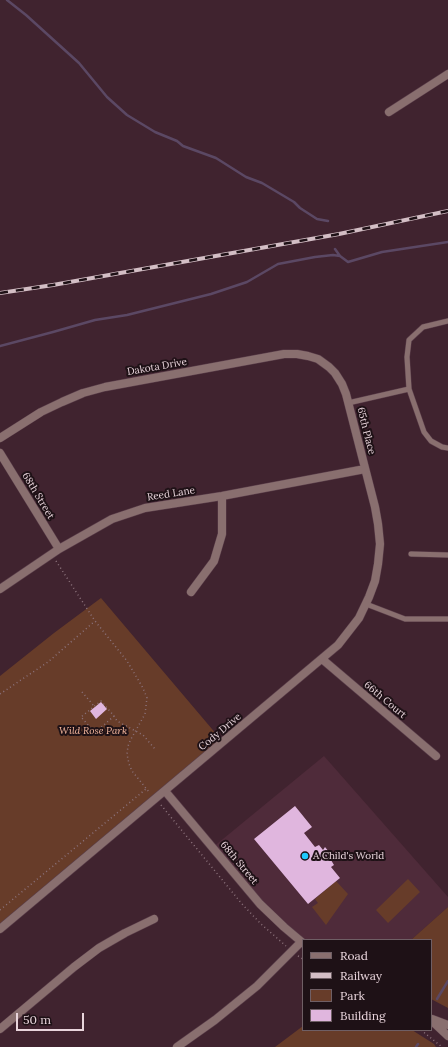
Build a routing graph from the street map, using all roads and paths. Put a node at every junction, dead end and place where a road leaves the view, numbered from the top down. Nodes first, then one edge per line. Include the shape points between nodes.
1 (448, 74) edge
2 (389, 112) dead end
3 (448, 321) edge
4 (327, 365) joint
5 (409, 389) junction
6 (348, 403) junction
7 (0, 438) edge
8 (448, 448) edge
9 (0, 453) edge
10 (365, 469) junction
11 (222, 496) junction
12 (375, 507) joint
13 (59, 549) junction
14 (411, 554) dead end
15 (448, 555) edge
16 (56, 560) dead end
17 (0, 589) edge
18 (191, 592) dead end
19 (366, 604) junction
20 (448, 619) edge
21 (95, 622) junction
22 (322, 659) junction
23 (82, 692) dead end
24 (0, 694) edge
25 (94, 706) junction
26 (114, 716) junction
27 (136, 731) junction
28 (155, 749) dead end
29 (436, 756) dead end
30 (146, 789) junction
31 (165, 791) junction
32 (155, 799) junction
33 (0, 910) edge
34 (154, 919) dead end
35 (0, 929) edge
36 (302, 942) edge
37 (292, 951) junction
38 (302, 959) edge
39 (432, 1020) edge
40 (432, 1021) edge
41 (448, 1025) edge
42 (0, 1029) edge
43 (422, 1031) edge
44 (448, 1036) edge
45 (177, 1047) edge
46 (442, 1047) edge

1 - 2 street
3 - 5 lane via 423,327 410,340 407,357
4 - 6 street, 65th Place via 342,384
4 - 7 street, Dakota Drive via 308,356 287,354 105,387 62,402
5 - 6 lane
5 - 8 lane via 424,432 431,441
6 - 10 street, 65th Place
9 - 13 street, 68th Street
10 - 11 street, Reed Lane
10 - 12 street, 65th Place
11 - 13 street, Reed Lane via 146,508 112,519
11 - 18 street via 222,534 214,561
12 - 19 street, Cody Drive via 380,544 375,581
13 - 17 street, Reed Lane
14 - 15 lane
16 - 21 path
19 - 20 lane via 405,619
19 - 22 street, Cody Drive via 349,632
21 - 24 path via 48,662
21 - 27 path via 133,670 147,698 145,714
22 - 29 street, 66th Court
22 - 31 street, Cody Drive
23 - 25 path
25 - 26 path via 101,701
25 - 26 path via 82,717 95,733
26 - 27 path via 117,721
27 - 28 path
27 - 30 path via 128,746 128,760 132,771
30 - 32 path
30 - 33 path
31 - 32 street, Cody Drive
31 - 36 street, 68th Street via 260,904
32 - 35 street, Cody Drive
32 - 37 path via 242,904
34 - 42 street via 99,948
36 - 37 street
37 - 38 path
37 - 45 street via 257,986
39 - 41 street
40 - 44 street
43 - 46 path

